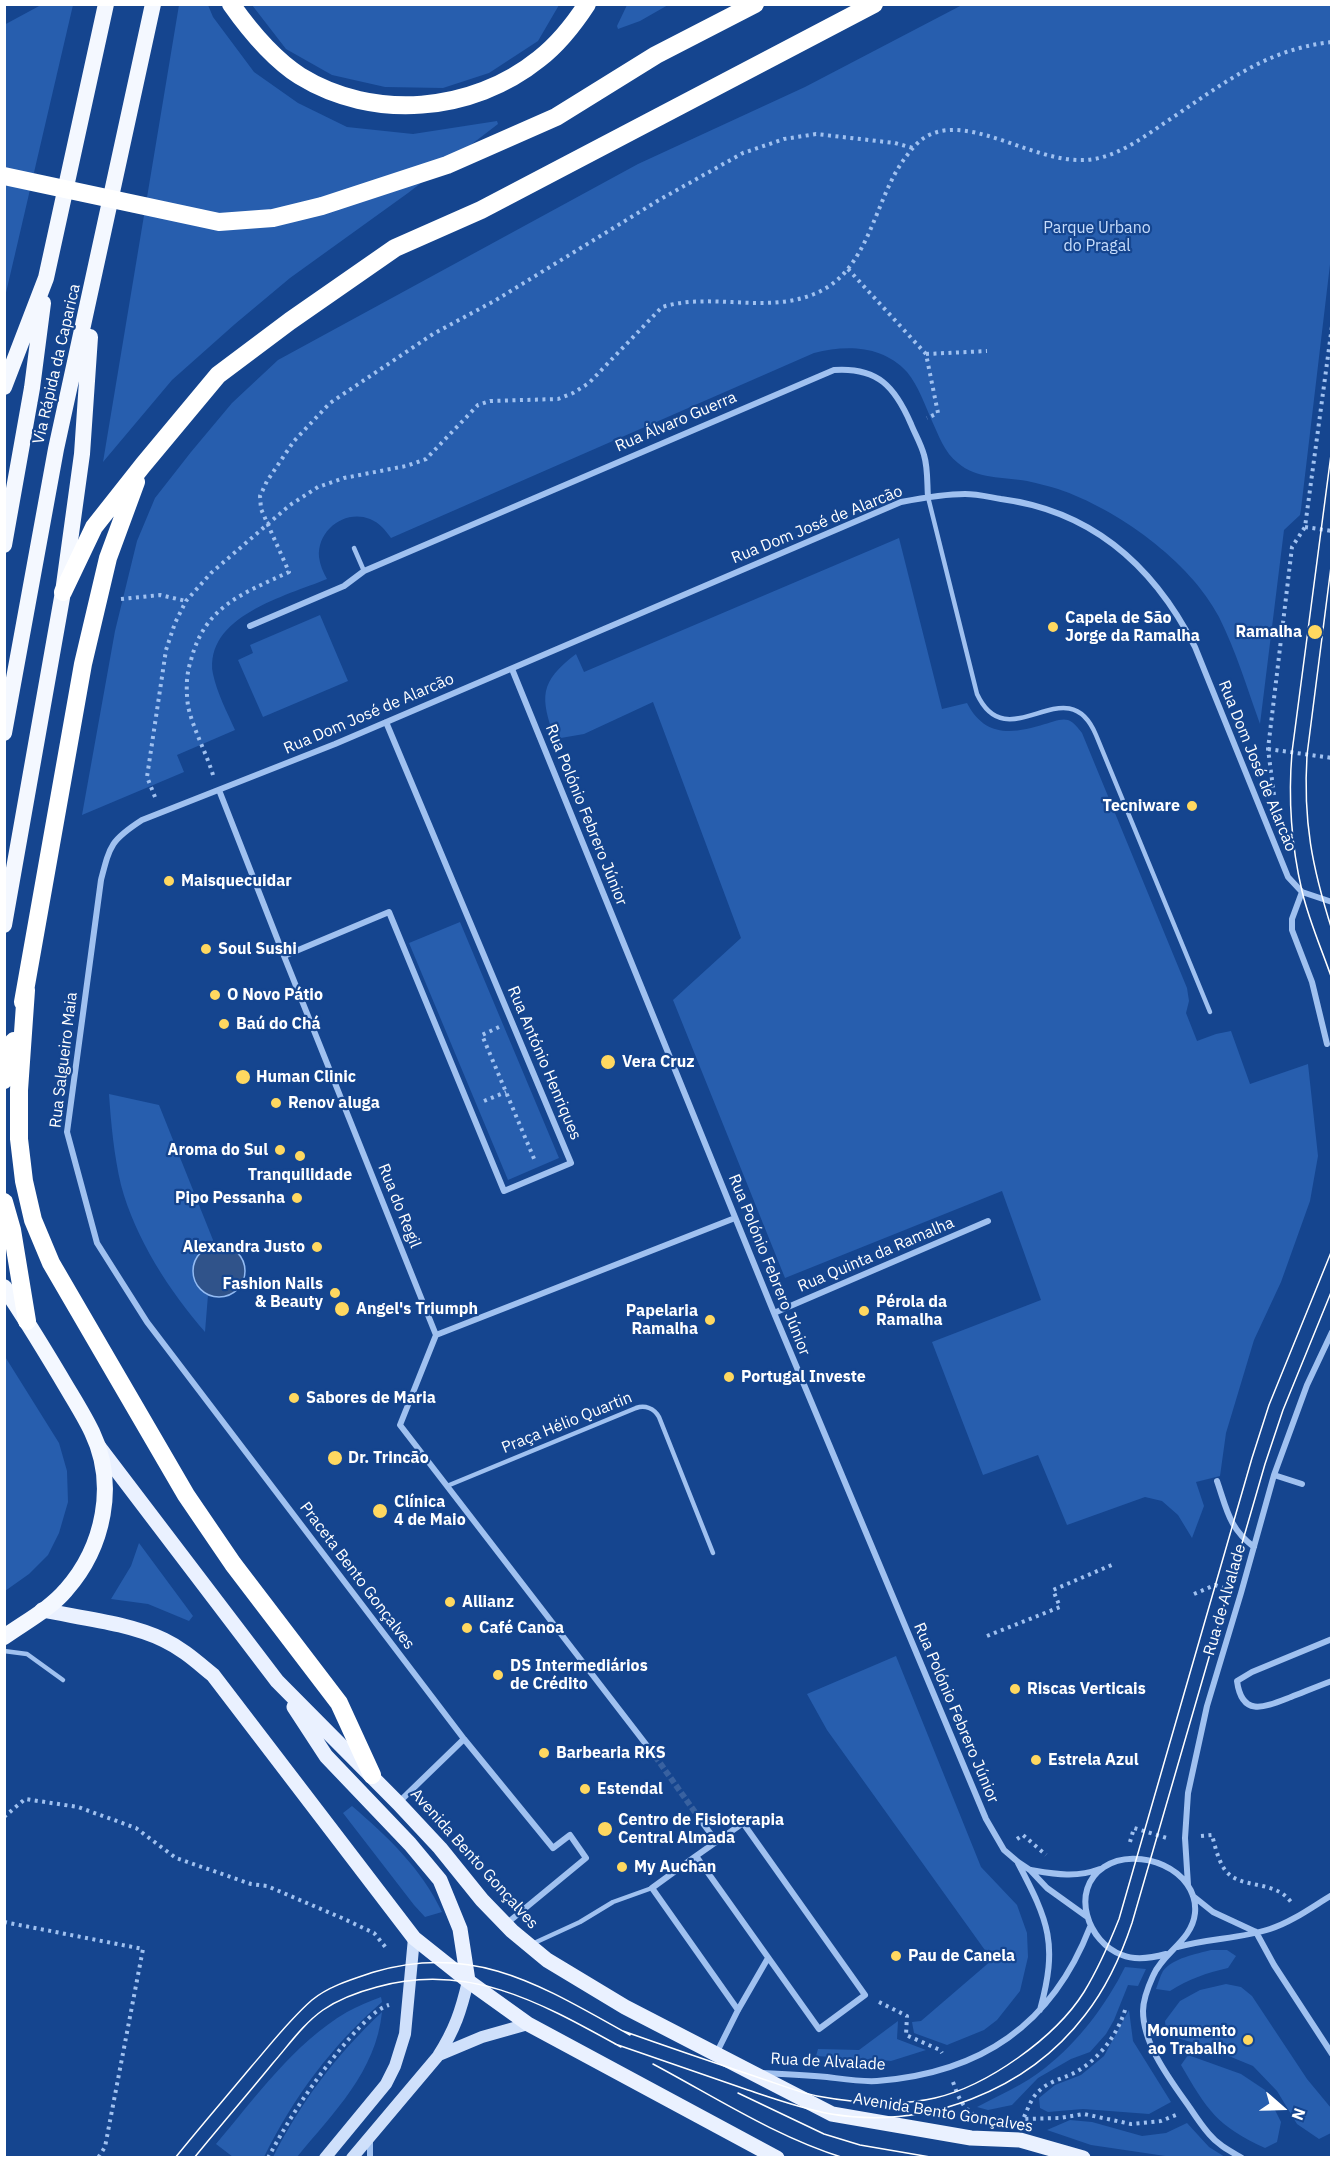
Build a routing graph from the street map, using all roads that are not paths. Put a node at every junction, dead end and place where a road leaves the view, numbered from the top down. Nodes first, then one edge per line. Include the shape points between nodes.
1 (106, 4) edge
2 (153, 4) edge
3 (231, 4) edge
4 (587, 4) edge
5 (755, 4) edge
6 (874, 4) edge
7 (9, 177) edge
8 (46, 278) junction
9 (94, 283) junction
10 (4, 387) edge
11 (143, 465) junction
12 (928, 497) junction
13 (4, 545) edge
14 (354, 548) dead end
15 (364, 571) junction
16 (63, 592) junction
17 (250, 626) dead end
18 (512, 669) junction
19 (386, 722) junction
20 (4, 733) edge
21 (219, 790) junction
22 (1302, 892) junction
23 (1332, 903) edge
24 (4, 925) edge
25 (284, 956) junction
26 (26, 990) junction
27 (1210, 1012) dead end
28 (1327, 1044) dead end
29 (4, 1080) edge
30 (4, 1202) edge
31 (735, 1218) junction
32 (988, 1221) dead end
33 (4, 1287) edge
34 (774, 1313) junction
35 (27, 1321) junction
36 (1332, 1332) edge
37 (436, 1335) junction
38 (229, 1429) joint
39 (98, 1446) junction
40 (1274, 1475) junction
41 (1217, 1481) dead end
42 (1302, 1484) dead end
43 (447, 1486) junction
44 (1254, 1548) junction
45 (713, 1553) dead end
46 (42, 1610) junction
47 (4, 1636) edge
48 (1332, 1640) edge
49 (4, 1651) edge
50 (63, 1680) dead end
51 (1332, 1680) edge
52 (277, 1681) junction
53 (464, 1739) junction
54 (655, 1756) tunnel mouth
55 (372, 1775) junction
56 (398, 1803) junction
57 (702, 1821) tunnel mouth
58 (716, 1841) junction
59 (696, 1856) junction
60 (1018, 1862) junction
61 (1102, 1868) junction
62 (1030, 1870) junction
63 (1188, 1885) junction
64 (652, 1888) junction
65 (1332, 1895) edge
66 (1193, 1896) junction
67 (1086, 1916) junction
68 (506, 1924) junction
69 (1090, 1927) junction
70 (1257, 1932) junction
71 (414, 1938) junction
72 (528, 1945) junction
73 (1176, 1948) junction
74 (1166, 1954) junction
75 (768, 1958) junction
76 (468, 1981) junction
77 (738, 2010) junction
78 (1039, 2013) junction
79 (528, 2024) junction
80 (1332, 2054) edge
81 (716, 2055) junction
82 (438, 2056) junction
83 (750, 2072) junction
84 (370, 2134) junction
85 (325, 2157) edge
86 (352, 2157) edge
87 (370, 2157) edge
88 (777, 2157) edge
89 (1083, 2157) edge
90 (1242, 2157) edge

1 - 8 highway, Via Rápida da Caparica
2 - 9 highway, Via Rápida da Caparica
3 - 4 highway via 271,53 300,75 335,94 409,106 448,102 511,78 540,59
5 - 7 highway via 656,55 556,117 447,165 273,218 219,222
6 - 11 highway via 481,210 395,248 218,375
8 - 10 highway, Via Rápida da Caparica
8 - 13 highway via 32,388
9 - 16 highway via 82,454
9 - 20 highway, Via Rápida da Caparica via 56,449
11 - 16 highway via 94,527
11 - 26 highway via 108,558 83,664
12 - 15 street, Rua Álvaro Guerra via 925,456 897,395 871,374 834,370
12 - 18 street, Rua Dom José de Alarcão via 901,502
12 - 22 street, Rua Dom José de Alarcão via 975,495 1053,510 1106,538 1145,572 1181,620 1195,648 1282,867
12 - 27 lane via 982,705 991,714 1010,720 1066,707 1088,720
14 - 15 lane
15 - 17 street, Rua Álvaro Guerra via 344,585
16 - 24 highway
18 - 19 street, Rua Dom José de Alarcão
18 - 31 street, Rua Polónio Febrero Júnior
19 - 21 street, Rua Dom José de Alarcão
19 - 25 street, Rua António Henriques via 571,1163 504,1191 389,912
21 - 25 street, Rua do Regil
21 - 38 street, Rua Salgueiro Maia via 142,820 120,834 111,847 101,880 67,1132 97,1243 147,1322
22 - 23 street
22 - 28 street via 1292,930 1312,982
25 - 37 street, Rua do Regil
26 - 29 highway
26 - 55 highway via 19,1139 33,1220 51,1263 186,1495 233,1564 339,1703
30 - 35 highway
31 - 34 street, Rua Polónio Febrero Júnior
31 - 37 street
32 - 34 street, Rua Quinta da Ramalha
33 - 35 highway
34 - 60 street, Rua Polónio Febrero Júnior via 986,1819 1004,1850
35 - 39 highway
36 - 40 street, Rua de Alvalade via 1307,1385
37 - 43 street via 400,1425
38 - 53 street, Praceta Bento Gonçalves
39 - 46 highway via 105,1497 93,1548 66,1591
39 - 52 main road, Avenida Bento Gonçalves
40 - 42 street
40 - 44 street, Rua de Alvalade
41 - 44 street via 1232,1525
43 - 45 lane, Praça Hélio Quartin via 646,1407 659,1417
43 - 54 street
44 - 63 street, Rua de Alvalade via 1192,1769 1185,1838
46 - 47 highway
46 - 71 main road via 163,1639 213,1675
48 - 51 street via 1237,1681 1243,1700 1257,1708
49 - 50 lane via 27,1654
52 - 55 main road, Avenida Bento Gonçalves
52 - 76 main road via 326,1756 440,1880 460,1929
53 - 56 street
53 - 68 street, Praceta Bento Gonçalves via 553,1848 570,1835 586,1858
55 - 56 main road, Avenida Bento Gonçalves
56 - 68 main road, Avenida Bento Gonçalves
57 - 58 street
58 - 59 street
58 - 75 street via 743,1823 865,1995 819,2029
59 - 64 street
59 - 75 street
60 - 62 street, Rua Polónio Febrero Júnior
60 - 78 street, Rua Polónio Febrero Júnior via 1044,1916 1049,1942 1050,1965
61 - 62 street, Rua Polónio Febrero Júnior via 1074,1875
61 - 63 street via 1124,1860 1150,1860 1174,1871
61 - 67 street via 1087,1891
62 - 67 street, Rua Polónio Febrero Júnior via 1047,1888
63 - 66 street
64 - 72 lane via 613,1902
64 - 77 street
65 - 70 street via 1271,1929
66 - 70 street via 1213,1912
66 - 73 street via 1193,1923
67 - 69 street
68 - 72 main road, Avenida Bento Gonçalves
69 - 74 street via 1097,1938 1121,1955 1151,1958
69 - 78 street, Rua de Alvalade via 1079,1956
70 - 73 street
70 - 80 street
71 - 76 main road
71 - 85 main road via 405,2034 395,2066 386,2084
72 - 81 main road, Avenida Bento Gonçalves via 565,1973
73 - 74 street
74 - 90 street via 1144,1997 1149,2041 1158,2061 1209,2134
75 - 77 street
76 - 79 main road
76 - 82 main road via 461,2014
77 - 81 street
78 - 83 street, Rua de Alvalade via 1015,2035 985,2053 915,2076 875,2081
79 - 82 main road via 482,2037
79 - 88 main road
81 - 83 main road, Avenida Bento Gonçalves
82 - 84 main road
83 - 89 main road, Avenida Bento Gonçalves via 832,2114 971,2138 1020,2140
84 - 86 main road
84 - 87 street

